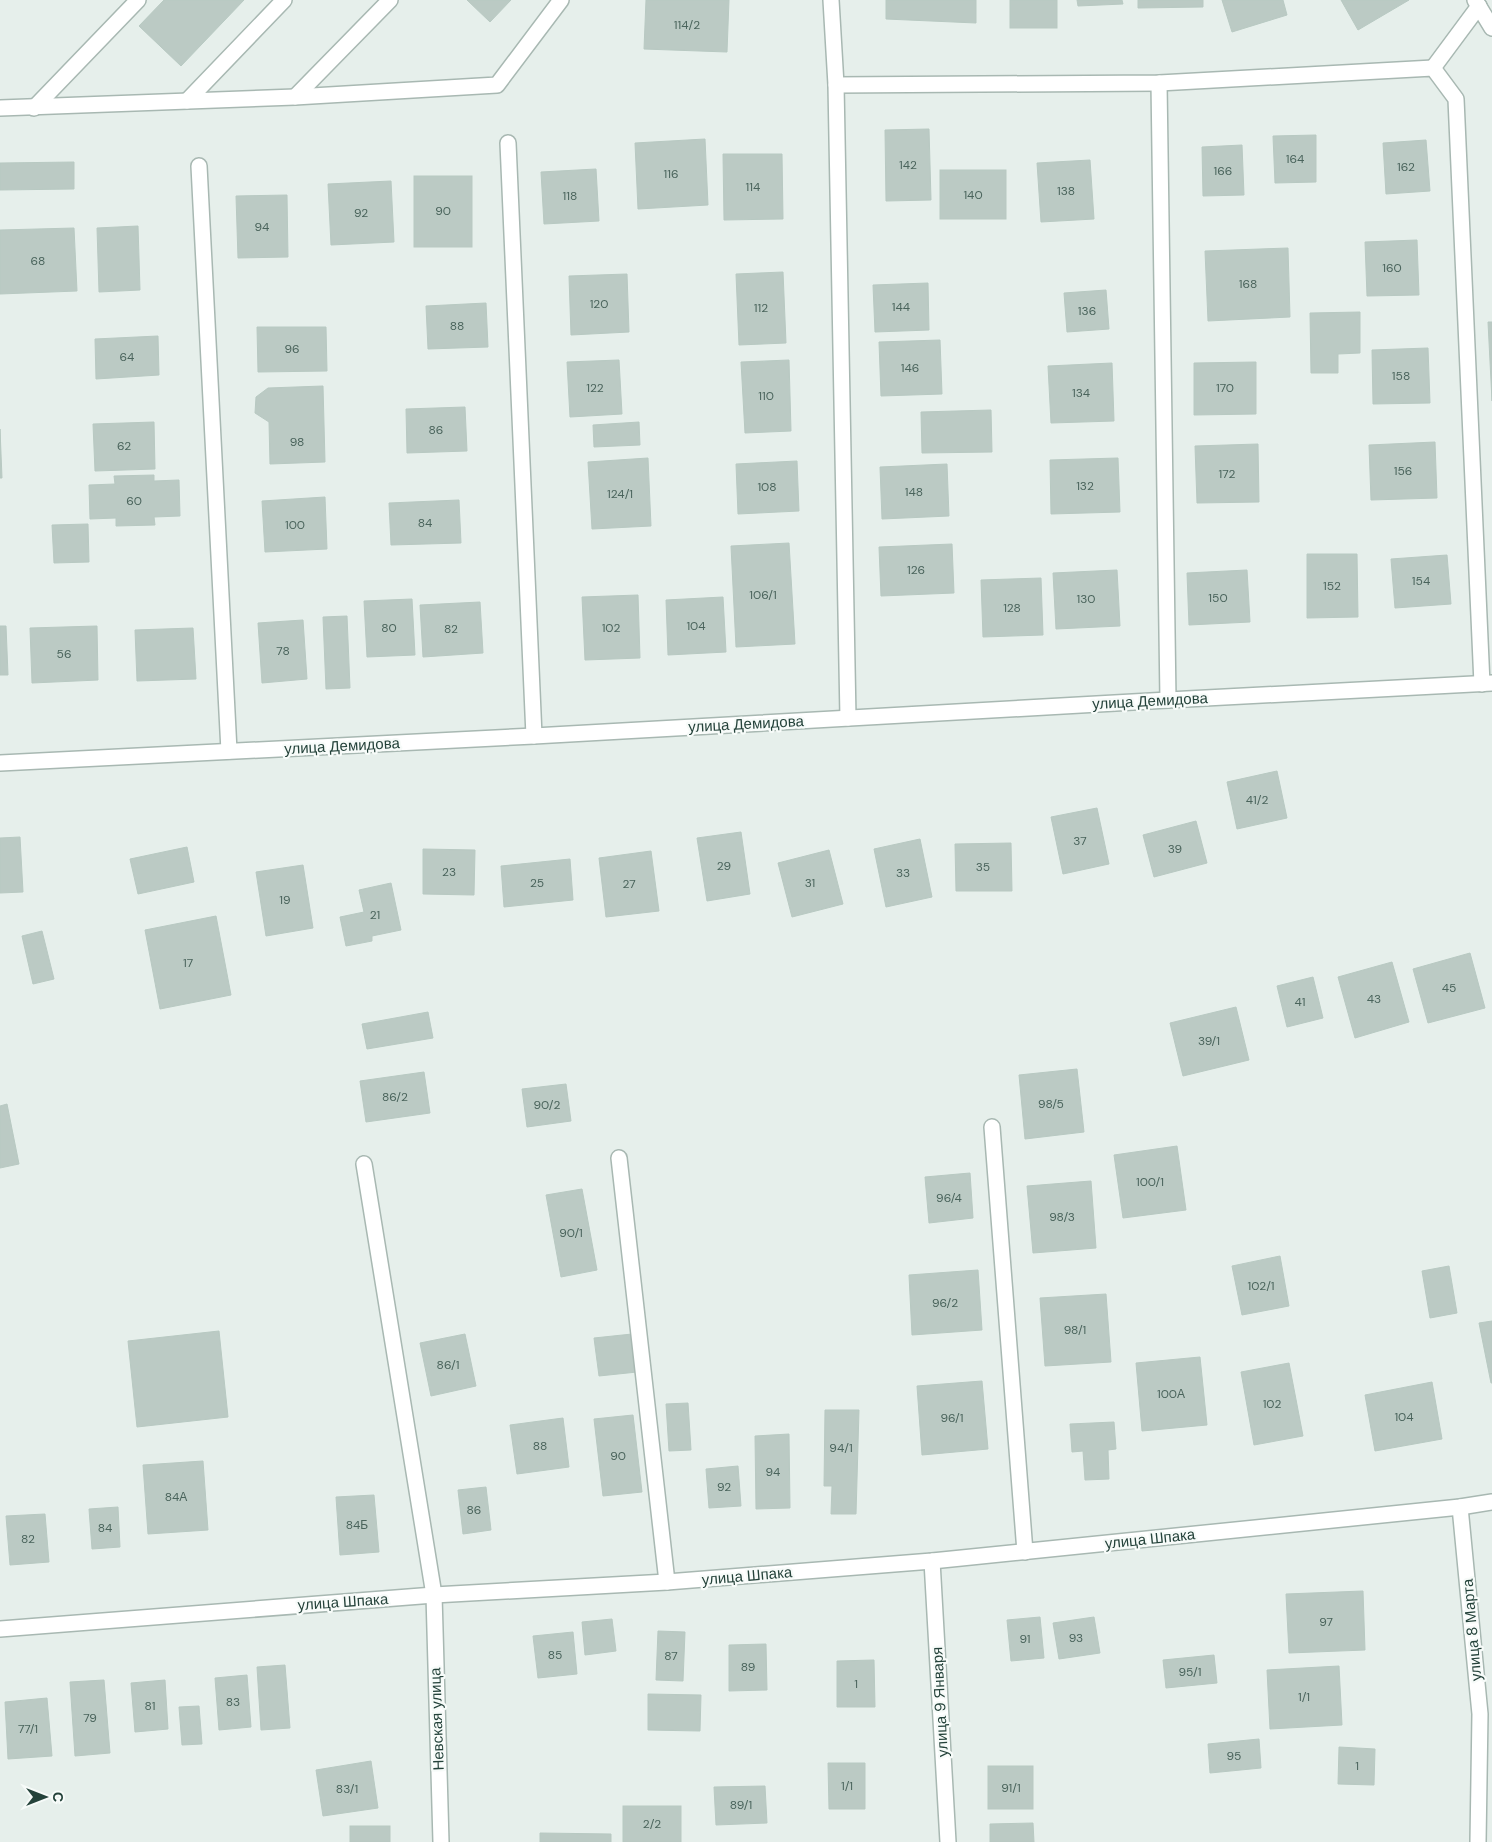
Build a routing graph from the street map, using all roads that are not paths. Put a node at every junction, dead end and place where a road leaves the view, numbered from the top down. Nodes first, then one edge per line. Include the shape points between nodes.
1 (138, 0) edge
2 (284, 0) edge
3 (390, 0) edge
4 (561, 0) edge
5 (831, 0) edge
6 (1477, 3) edge
7 (1492, 28) edge
8 (1433, 68) junction
9 (1159, 83) junction
10 (836, 86) junction
11 (295, 97) junction
12 (187, 101) junction
13 (0, 108) edge
14 (34, 108) junction
15 (508, 143) dead end
16 (199, 166) dead end
17 (1487, 684) edge
18 (1168, 700) junction
19 (848, 718) junction
20 (534, 736) junction
21 (229, 751) junction
22 (0, 762) edge
23 (992, 1127) dead end
24 (619, 1158) dead end
25 (364, 1164) dead end
26 (1492, 1502) edge
27 (1460, 1508) junction
28 (1026, 1552) junction
29 (932, 1561) junction
30 (667, 1582) junction
31 (434, 1595) junction
32 (0, 1629) edge
33 (1480, 1714) junction
34 (1492, 1744) edge
35 (441, 1842) edge
36 (948, 1842) edge
37 (1478, 1842) edge

1 - 14 street
2 - 12 street
3 - 11 street
4 - 11 street via 497,86
5 - 10 street
6 - 7 street
6 - 8 street
8 - 9 street
8 - 17 street via 1456,99
9 - 10 street
9 - 18 street
10 - 19 street
11 - 12 street
12 - 14 street
13 - 14 street
15 - 20 street
16 - 21 street
17 - 18 street, улица Демидова
18 - 19 street, улица Демидова
19 - 20 street, улица Демидова
20 - 21 street, улица Демидова
21 - 22 street, улица Демидова
23 - 28 street
24 - 30 street
25 - 31 street, Невская улица
26 - 27 street, улица Шпака
27 - 28 street, улица Шпака
27 - 33 street, улица 8 Марта
28 - 29 street, улица Шпака
29 - 30 street, улица Шпака
29 - 36 street, улица 9 Января
30 - 31 street, улица Шпака
31 - 32 street, улица Шпака
31 - 35 street, Невская улица
33 - 34 street
33 - 37 street, улица 8 Марта

